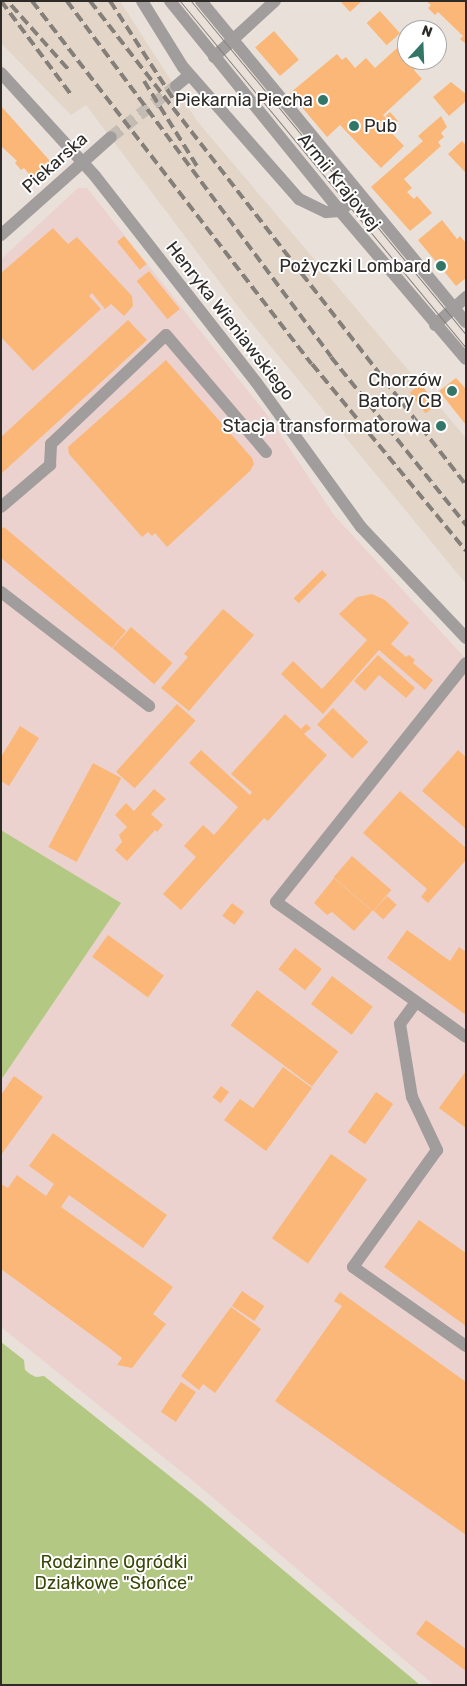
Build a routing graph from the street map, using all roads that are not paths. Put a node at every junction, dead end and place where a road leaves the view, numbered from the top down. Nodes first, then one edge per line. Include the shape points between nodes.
1 (142, 1) edge
2 (170, 1) edge
3 (201, 1) edge
4 (275, 1) edge
5 (233, 40) junction
6 (214, 57) junction
7 (1, 73) edge
8 (190, 75) junction
9 (176, 86) tunnel mouth
10 (111, 137) tunnel mouth
11 (83, 161) junction
12 (359, 194) junction
13 (340, 211) junction
14 (1, 235) edge
15 (466, 297) edge
16 (454, 308) junction
17 (466, 322) edge
18 (435, 325) junction
19 (466, 359) edge
20 (266, 452) dead end
21 (1, 507) edge
22 (1, 592) edge
23 (466, 638) edge
24 (466, 663) edge
25 (149, 706) dead end
26 (416, 1002) junction
27 (466, 1037) edge
28 (466, 1346) edge

1 - 8 street via 163,39
2 - 6 street, Armii Krajowej
3 - 5 street, Armii Krajowej
4 - 5 street
5 - 6 street
5 - 12 street, Armii Krajowej
6 - 13 street, Armii Krajowej
7 - 11 street, Henryka Wieniawskiego
8 - 9 street
8 - 13 street via 299,199 326,212
10 - 11 street, Piekarska
11 - 14 street, Piekarska
11 - 23 street, Henryka Wieniawskiego via 268,397 361,527
12 - 13 street
12 - 16 street, Armii Krajowej
13 - 18 street, Armii Krajowej
15 - 16 street
16 - 17 street, Armii Krajowej
16 - 18 street
18 - 19 street, Armii Krajowej
20 - 21 street via 166,335 51,444 50,465
22 - 25 street
24 - 26 street via 276,902
26 - 27 street
26 - 28 street via 400,1024 412,1097 436,1150 352,1267

